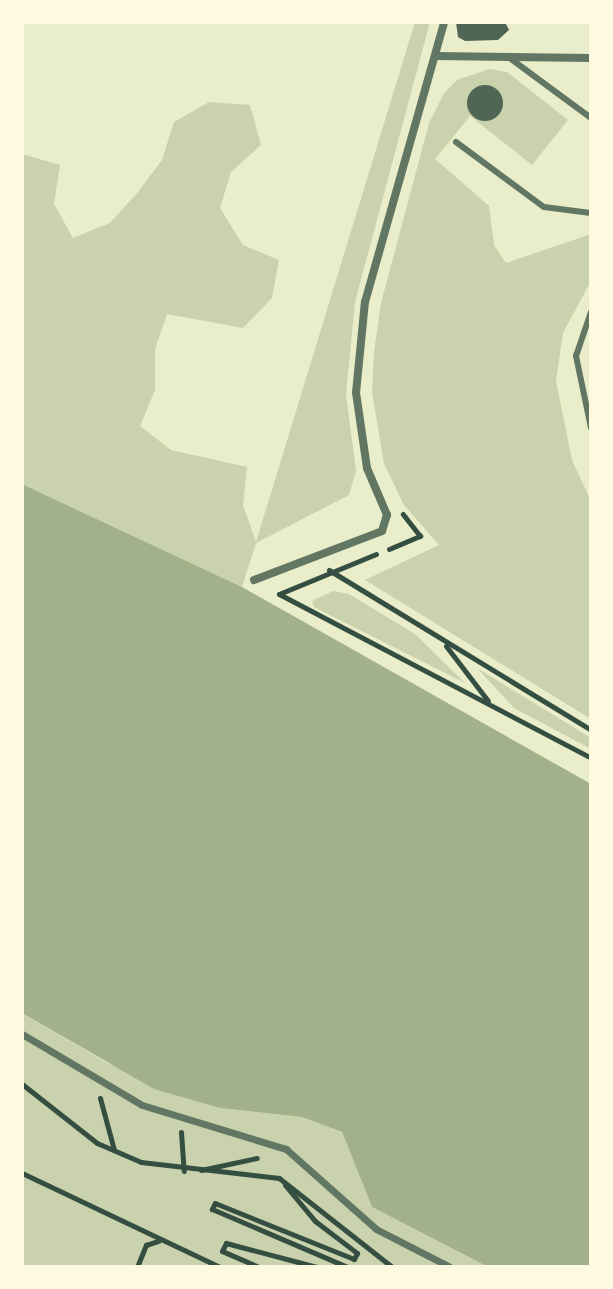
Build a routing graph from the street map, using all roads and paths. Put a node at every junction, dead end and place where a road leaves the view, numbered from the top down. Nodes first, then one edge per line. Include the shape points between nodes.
1 (444, 22) edge
2 (435, 56) junction
3 (591, 58) edge
4 (511, 59) junction
5 (591, 118) edge
6 (456, 142) dead end
7 (591, 213) edge
8 (591, 312) edge
9 (591, 428) edge
10 (399, 508) dead end
11 (330, 573) junction
12 (254, 580) dead end
13 (443, 641) junction
14 (491, 705) junction
15 (591, 730) edge
16 (591, 758) edge
17 (22, 1034) edge
18 (96, 1078) junction
19 (22, 1084) edge
20 (180, 1117) junction
21 (286, 1149) junction
22 (114, 1150) junction
23 (184, 1171) junction
24 (192, 1171) junction
25 (22, 1173) edge
26 (279, 1178) junction
27 (159, 1241) junction
28 (137, 1267) edge
29 (220, 1267) edge
30 (259, 1267) edge
31 (317, 1267) edge
32 (347, 1267) edge
33 (392, 1267) edge
34 (450, 1267) edge

1 - 2 street
2 - 4 street
2 - 12 street via 365,302 356,393 367,468 387,515 382,531
3 - 4 street
4 - 5 lane
6 - 7 lane via 544,207
8 - 9 lane via 576,356
10 - 11 path via 420,536
11 - 13 path
11 - 14 path via 279,594
13 - 14 path
13 - 15 path
14 - 16 path
17 - 18 street
18 - 20 street via 142,1105
18 - 22 path
19 - 22 path via 97,1143
20 - 21 street
20 - 23 path
21 - 24 path
21 - 34 street via 376,1229
22 - 23 path
23 - 24 path
24 - 26 path
25 - 27 path via 131,1220
26 - 32 path via 315,1221 357,1253 354,1259 215,1203 212,1209
26 - 33 path
27 - 28 path via 146,1245
27 - 29 path
30 - 31 path via 222,1251 226,1243

